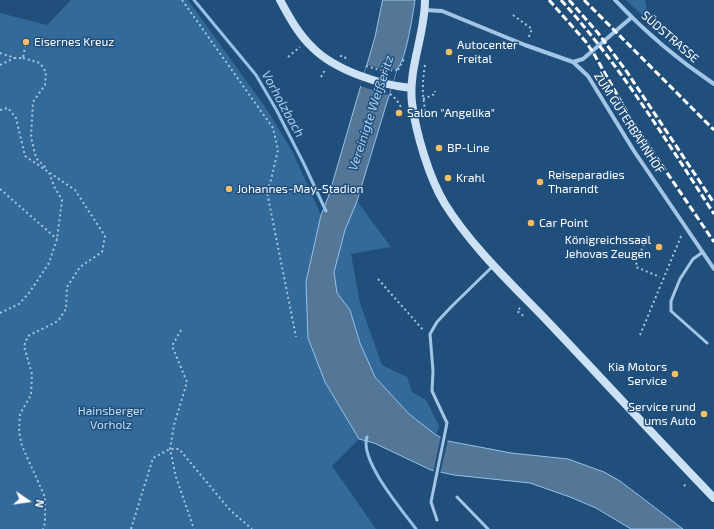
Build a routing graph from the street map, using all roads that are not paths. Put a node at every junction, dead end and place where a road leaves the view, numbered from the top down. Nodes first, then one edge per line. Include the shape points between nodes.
1 (280, 0) edge
2 (425, 0) edge
3 (615, 0) edge
4 (425, 10) junction
5 (632, 17) junction
6 (574, 62) junction
7 (714, 84) edge
8 (411, 88) junction
9 (703, 252) junction
10 (494, 264) junction
11 (714, 268) edge
12 (707, 343) dead end
13 (457, 497) dead end
14 (714, 498) edge
15 (437, 520) dead end
16 (488, 529) edge

1 - 8 main road via 312,48 334,64 392,85
2 - 4 main road
3 - 5 street, SÜDSTRASSE
4 - 6 street, ZUM GÜTERBAHNHOF via 442,11
4 - 8 main road
5 - 6 street via 583,59
5 - 7 street, SÜDSTRASSE via 672,54
6 - 9 street, ZUM GÜTERBAHNHOF via 588,76 634,151
8 - 10 main road via 420,139 438,189 469,237
9 - 11 street, ZUM GÜTERBAHNHOF
9 - 12 lane via 693,259 680,279 671,301 671,311
10 - 14 main road
10 - 15 lane via 451,307 430,334 432,391 447,423 431,502
13 - 16 lane

